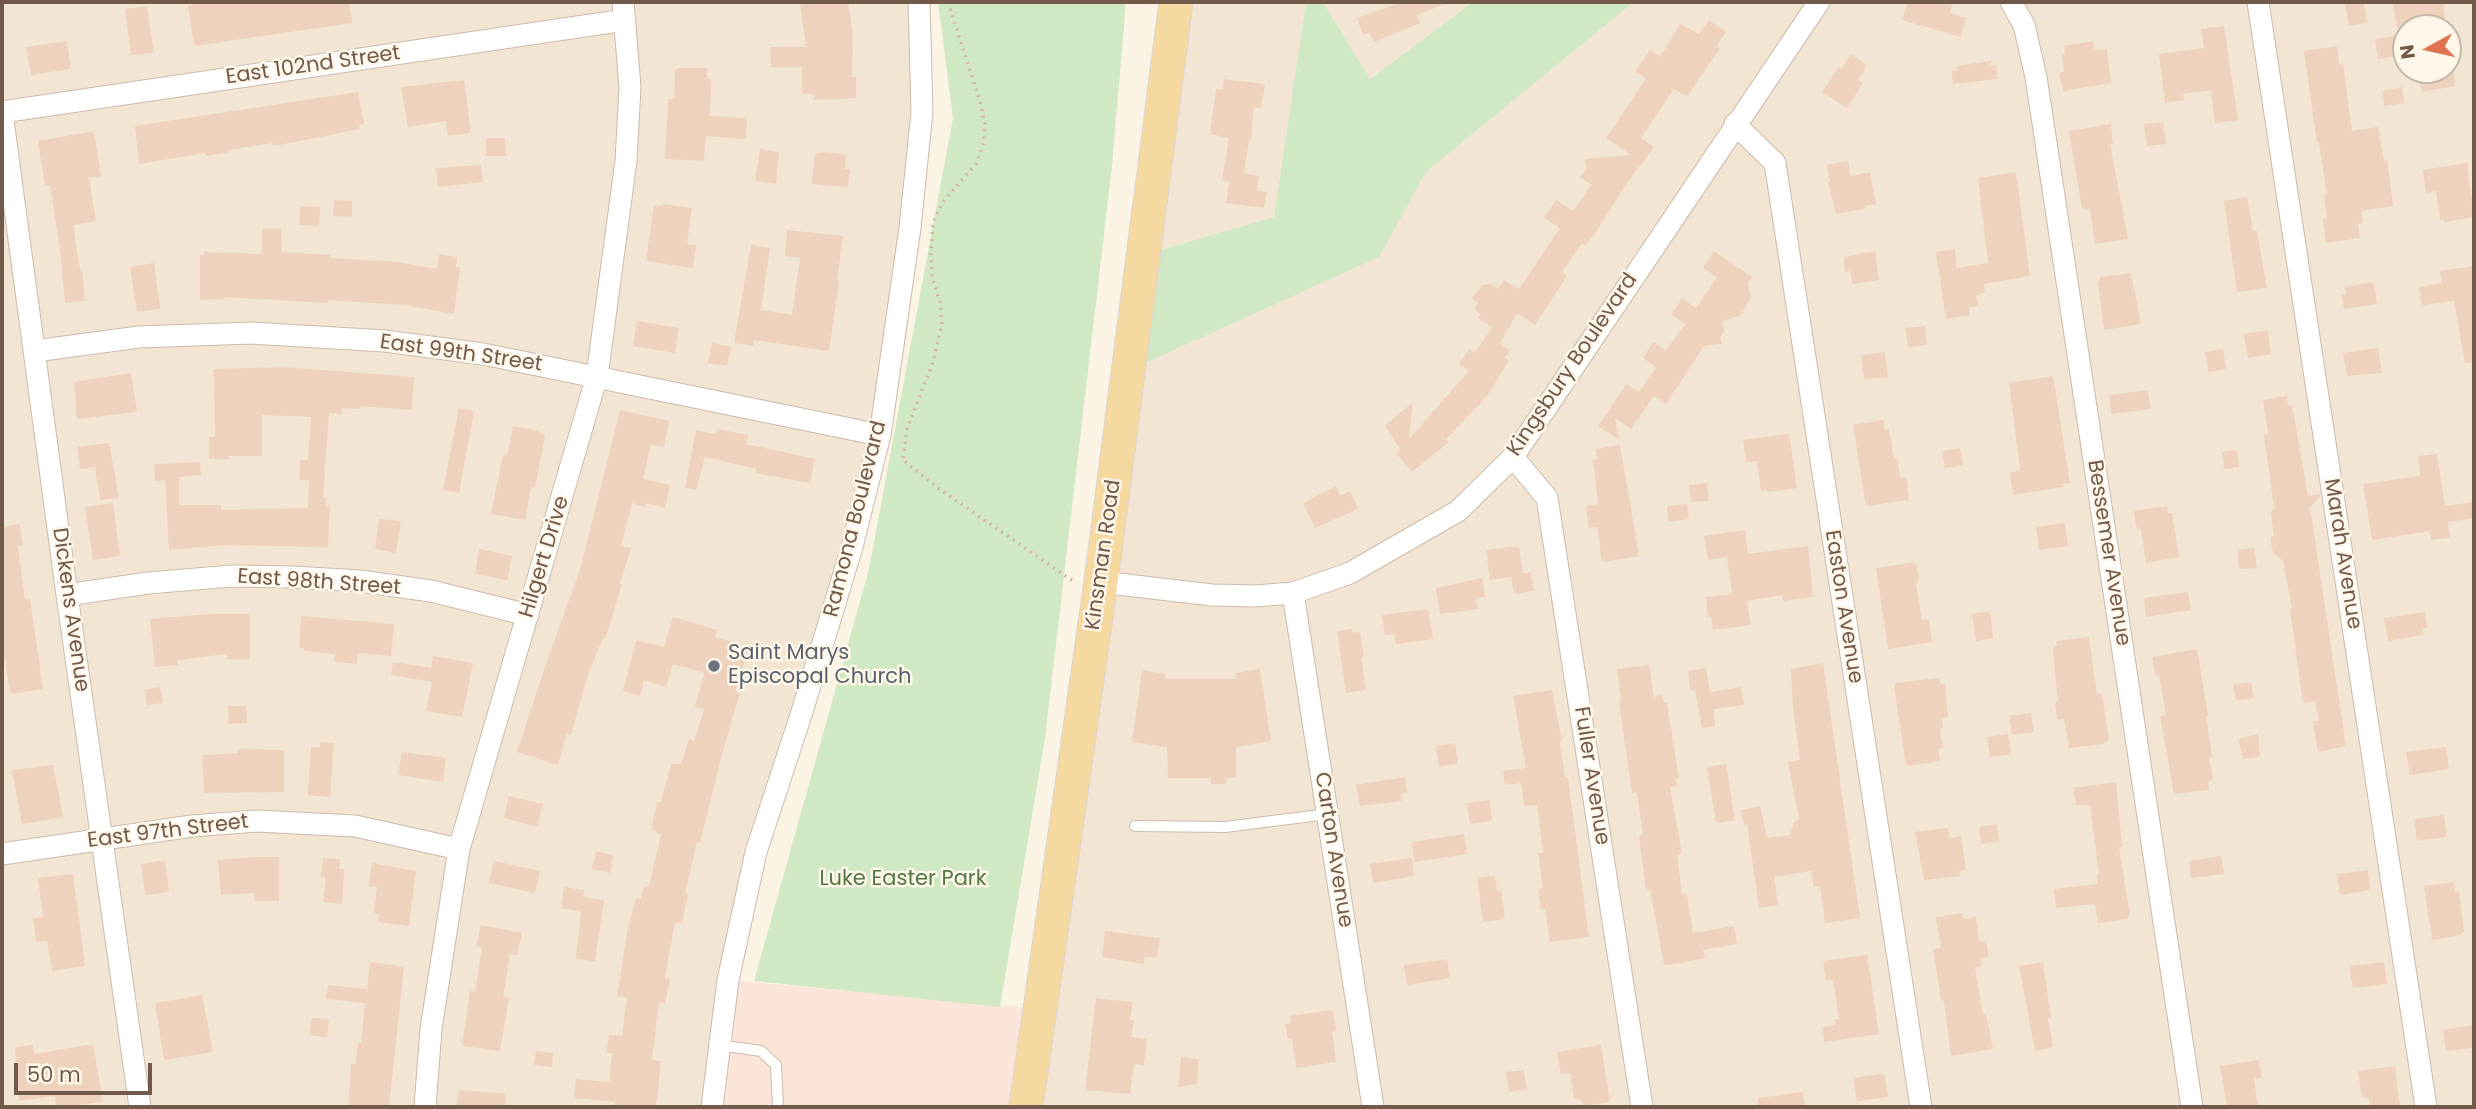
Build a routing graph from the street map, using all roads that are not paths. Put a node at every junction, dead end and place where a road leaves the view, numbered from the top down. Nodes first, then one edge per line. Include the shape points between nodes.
1 (919, 2) edge
2 (1176, 2) edge
3 (1819, 2) edge
4 (2011, 2) edge
5 (2258, 2) edge
6 (624, 11) edge
7 (2, 112) edge
8 (1735, 124) junction
9 (35, 351) junction
10 (597, 376) junction
11 (880, 435) junction
12 (1513, 457) junction
13 (1087, 582) junction
14 (1293, 593) junction
15 (67, 595) junction
16 (528, 615) junction
17 (1328, 814) junction
18 (1135, 826) dead end
19 (102, 840) junction
20 (459, 849) junction
21 (2, 854) edge
22 (719, 1045) junction
23 (140, 1107) edge
24 (425, 1107) edge
25 (712, 1107) edge
26 (778, 1107) edge
27 (1026, 1107) edge
28 (1373, 1107) edge
29 (1642, 1107) edge
30 (1921, 1107) edge
31 (2192, 1107) edge
32 (2426, 1107) edge

1 - 11 street, Ramona Boulevard via 922,112
2 - 13 main road, Kinsman Road
3 - 8 street, Kingsbury Boulevard
4 - 31 street, Bessemer Avenue via 2024,25 2036,77
5 - 32 street, Marah Avenue
6 - 7 street, East 102nd Street
6 - 10 street, Hilgert Drive via 630,87 626,161
7 - 9 street, Dickens Avenue
8 - 12 street, Kingsbury Boulevard
8 - 30 street, Easton Avenue via 1775,163
9 - 10 street, East 99th Street via 139,337 251,333 385,341
9 - 15 street, Dickens Avenue
10 - 11 street, East 99th Street
10 - 16 street, Hilgert Drive
11 - 22 street, Ramona Boulevard via 852,547 755,852
12 - 14 street, Kingsbury Boulevard via 1458,511 1350,573
12 - 29 street, Fuller Avenue via 1548,498
13 - 14 street, Kingsbury Boulevard via 1212,595
13 - 27 main road, Kinsman Road
14 - 17 street, Carton Avenue
15 - 16 street, East 98th Street via 232,576 293,577 431,591
15 - 19 street, Dickens Avenue
16 - 20 street, Hilgert Drive
17 - 18 lane via 1225,827
17 - 28 street, Carton Avenue
19 - 20 street, East 97th Street via 192,825 257,821 355,826
19 - 21 street, East 97th Street
19 - 23 street, Dickens Avenue
20 - 24 street, Hilgert Drive via 431,1029
22 - 25 street, Ramona Boulevard
22 - 26 lane via 761,1051 775,1065

